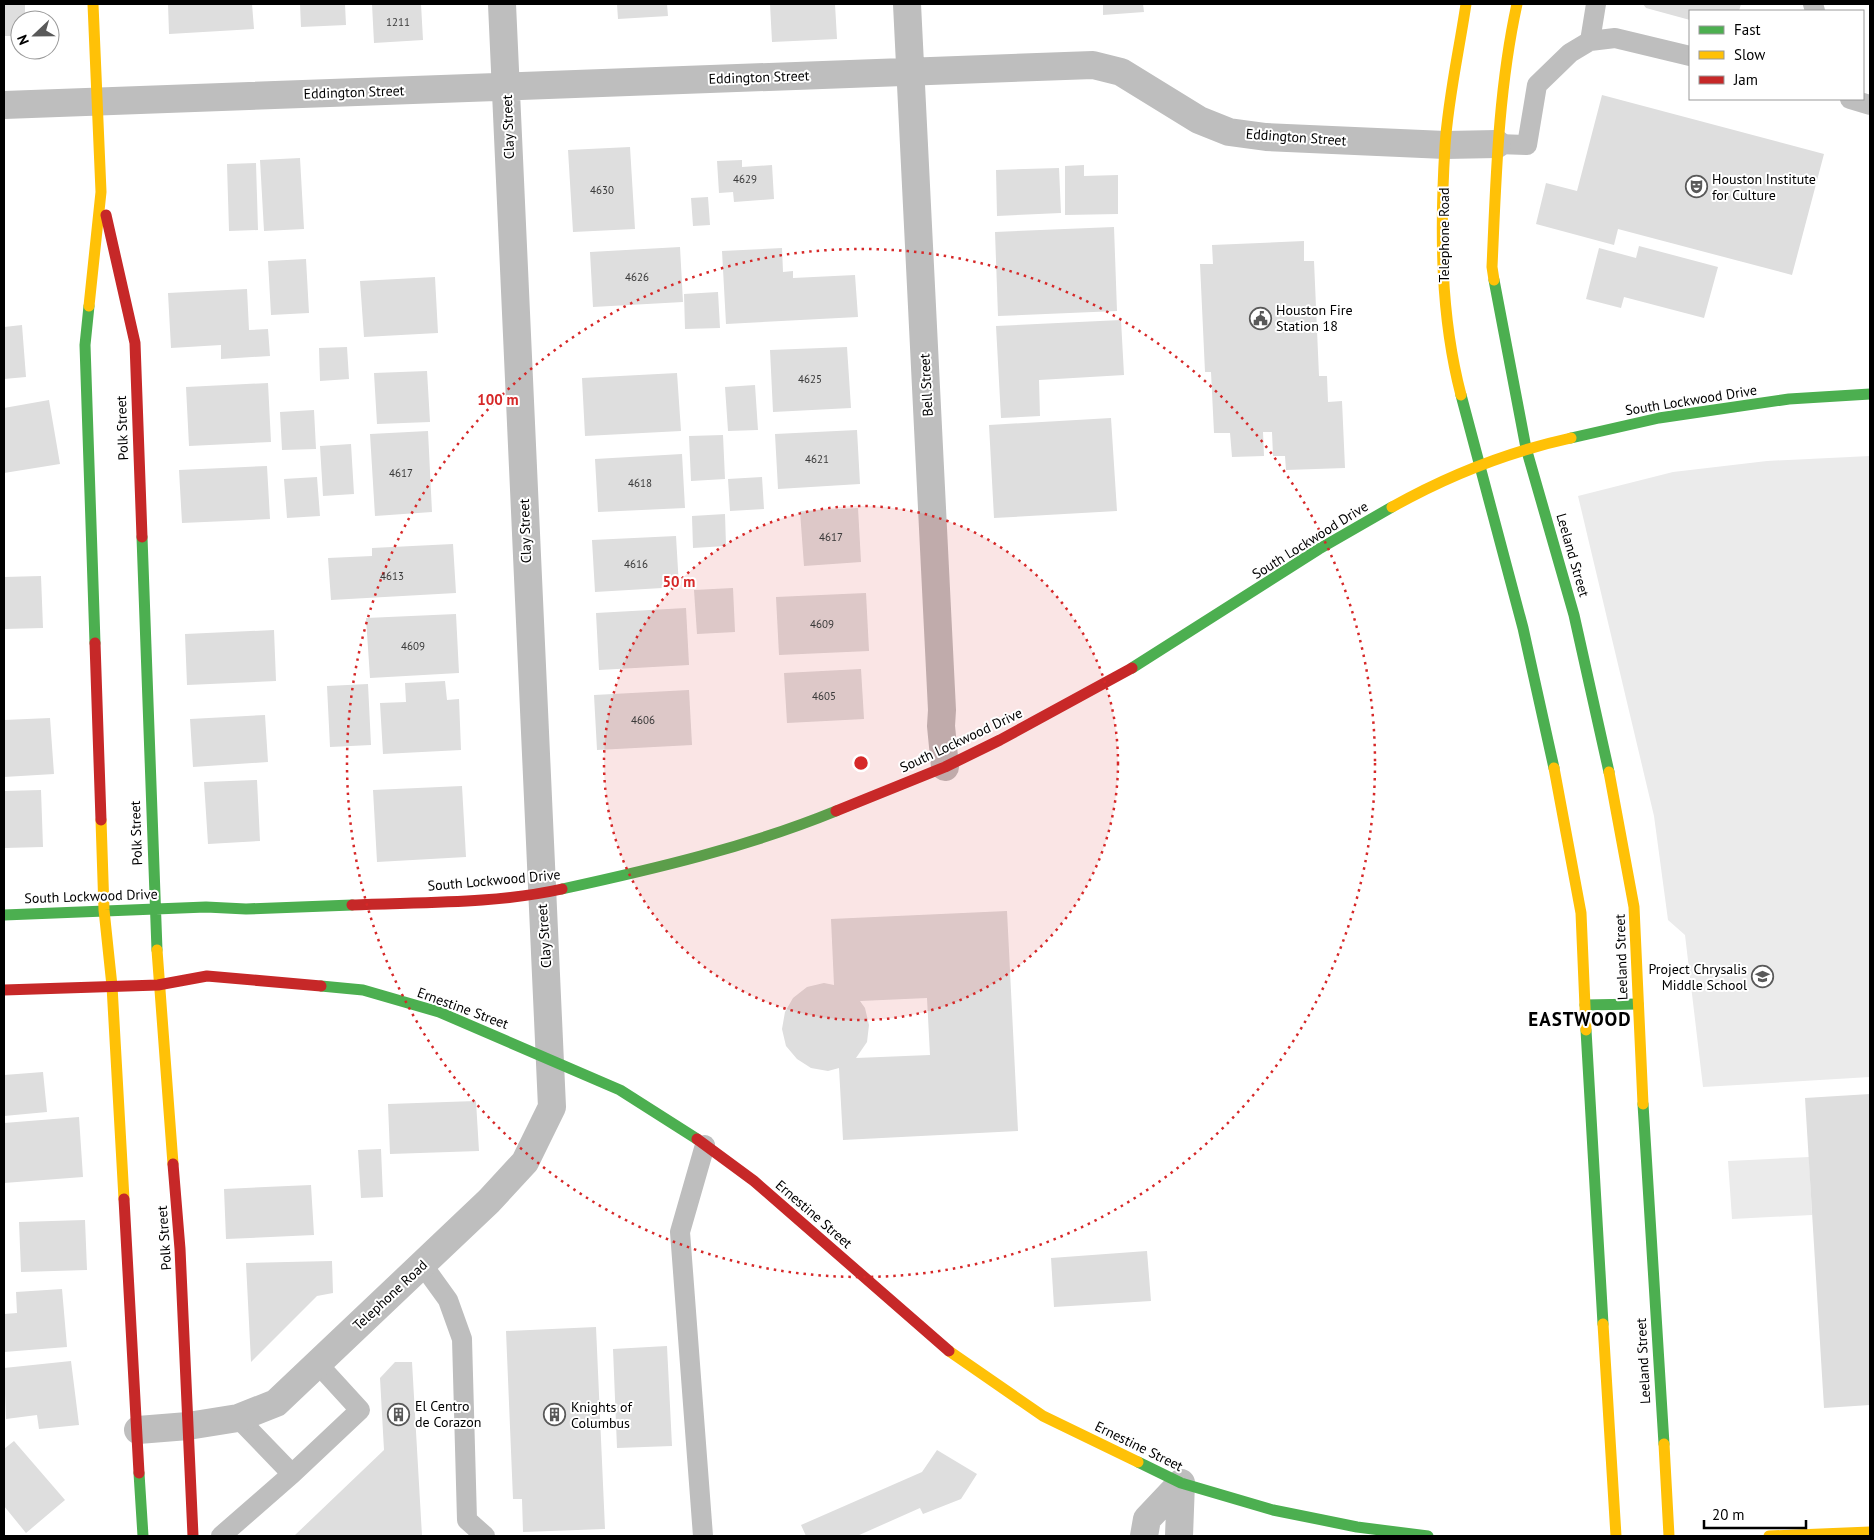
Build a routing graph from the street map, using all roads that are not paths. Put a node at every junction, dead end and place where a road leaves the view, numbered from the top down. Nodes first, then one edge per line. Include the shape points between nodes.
1 (92, 4) edge
2 (502, 4) edge
3 (908, 4) edge
4 (1466, 4) edge
5 (1516, 4) edge
6 (1596, 4) edge
7 (1590, 41) junction
8 (1689, 56) edge
9 (910, 72) junction
10 (507, 86) junction
11 (1853, 100) edge
12 (97, 102) junction
13 (4, 105) edge
14 (1870, 105) edge
15 (1497, 144) junction
16 (1445, 145) junction
17 (101, 192) junction
18 (1870, 394) edge
19 (1526, 448) junction
20 (1479, 464) junction
21 (945, 767) junction
22 (541, 894) junction
23 (154, 909) junction
24 (104, 910) junction
25 (4, 915) edge
26 (112, 986) junction
27 (158, 986) junction
28 (4, 990) edge
29 (1638, 1004) junction
30 (1585, 1005) junction
31 (552, 1059) junction
32 (705, 1145) junction
33 (422, 1264) junction
34 (317, 1364) junction
35 (238, 1418) junction
36 (188, 1426) junction
37 (138, 1430) junction
38 (292, 1474) junction
39 (1181, 1483) junction
40 (142, 1523) junction
41 (1870, 1532) edge
42 (131, 1536) edge
43 (143, 1536) edge
44 (193, 1536) edge
45 (221, 1536) edge
46 (485, 1536) edge
47 (704, 1536) edge
48 (1144, 1536) edge
49 (1179, 1536) edge
50 (1428, 1536) edge
51 (1616, 1536) edge
52 (1669, 1536) edge
53 (1769, 1536) edge

1 - 12 main road, Polk Street
2 - 10 street, Clay Street
3 - 9 street, Bell Street
4 - 16 main road, Telephone Road
5 - 15 main road
6 - 7 lane
7 - 8 lane via 1615,38
7 - 15 lane via 1570,53 1537,85 1527,145
9 - 10 street, Eddington Street
9 - 16 street, Eddington Street via 1093,65 1121,72 1199,120 1229,132 1266,137
9 - 21 street, Bell Street
10 - 12 street, Eddington Street
10 - 22 street, Clay Street
11 - 14 lane
12 - 13 street, Eddington Street
12 - 17 main road, Polk Street
15 - 16 street, Eddington Street
15 - 19 main road via 1492,267
16 - 20 main road, Telephone Road via 1442,269 1454,368
17 - 23 main road, Polk Street via 134,343
17 - 24 main road, Polk Street via 85,345
18 - 19 main road, South Lockwood Drive via 1789,399 1659,418
19 - 20 main road, South Lockwood Drive
19 - 29 main road, Leeland Street via 1574,615 1609,771 1634,907
20 - 21 main road, South Lockwood Drive via 1398,504 1319,549 1128,671
20 - 30 main road via 1523,628 1558,781 1581,913
21 - 22 main road, South Lockwood Drive via 799,826 637,873
22 - 23 main road, South Lockwood Drive via 246,909
22 - 31 street, Clay Street
23 - 24 main road, South Lockwood Drive
23 - 27 main road, Polk Street
24 - 25 main road, South Lockwood Drive
24 - 26 main road, Polk Street
26 - 27 main road
26 - 28 main road
26 - 37 main road, Polk Street
27 - 31 main road, Ernestine Street via 207,976 363,990 440,1012
27 - 36 main road, Polk Street via 180,1249
29 - 30 main road
29 - 52 main road, Leeland Street
30 - 51 main road
31 - 32 main road, Ernestine Street via 620,1090
31 - 33 street, Telephone Road via 552,1107 524,1162
32 - 39 main road, Ernestine Street via 754,1181 946,1349 1043,1416
32 - 47 lane via 680,1232
33 - 34 street, Telephone Road
33 - 46 lane via 448,1300 462,1339 467,1520
34 - 35 street, Telephone Road via 276,1403
34 - 38 lane via 360,1410
35 - 36 street, Telephone Road
35 - 38 lane
36 - 37 street, Telephone Road
36 - 44 main road, Polk Street
37 - 40 main road, Polk Street
38 - 45 lane
39 - 48 street via 1147,1519
39 - 49 street
39 - 50 main road, Ernestine Street via 1274,1510 1357,1527
40 - 42 main road
40 - 43 main road, Polk Street
41 - 53 main road

